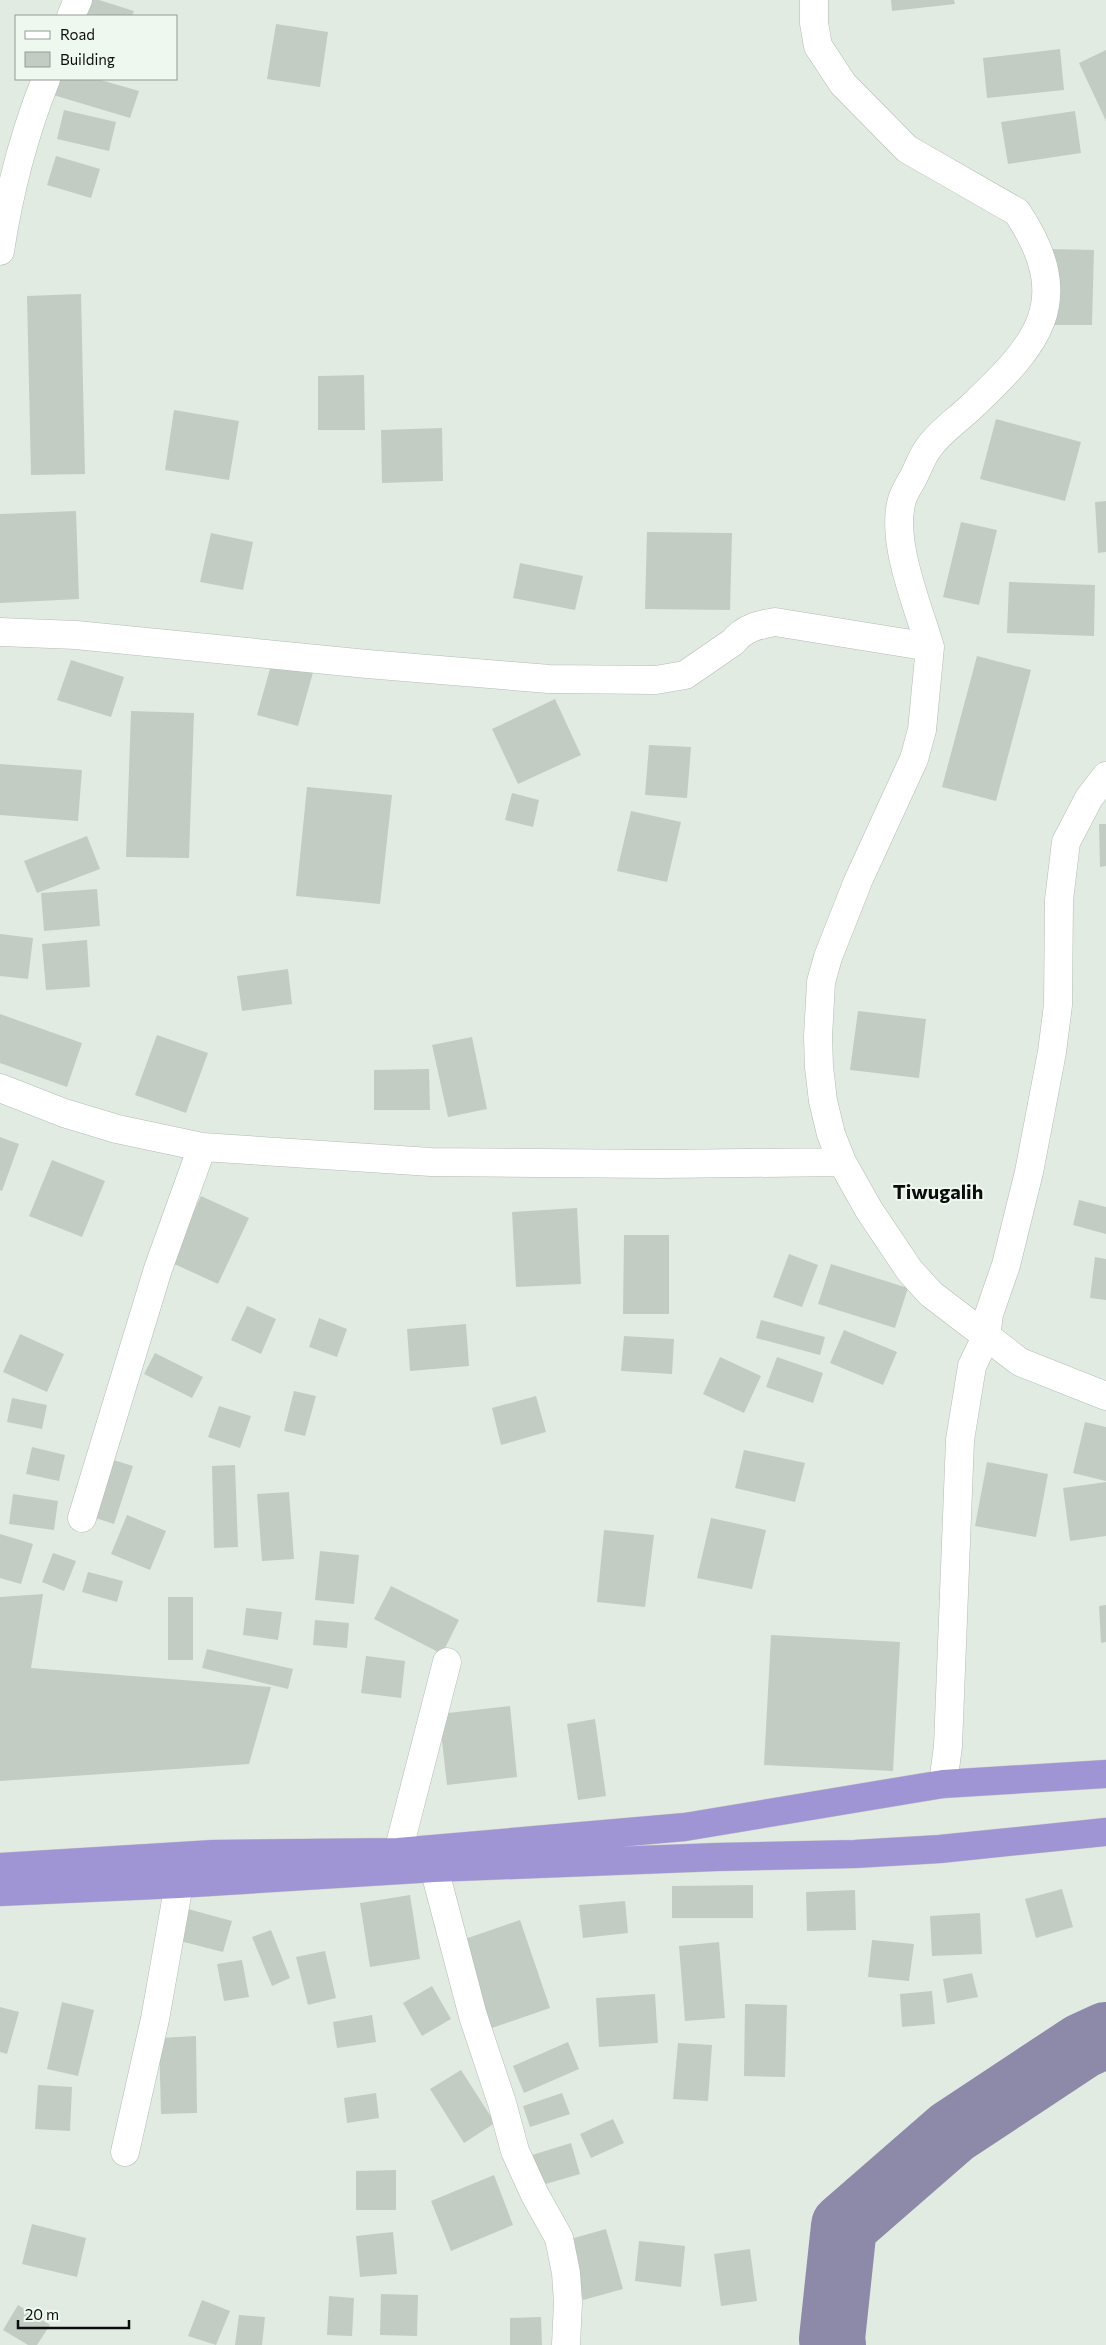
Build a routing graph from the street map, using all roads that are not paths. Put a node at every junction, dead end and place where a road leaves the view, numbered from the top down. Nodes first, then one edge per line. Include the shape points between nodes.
1 (78, 0) edge
2 (814, 0) edge
3 (72, 15) edge
4 (46, 80) edge
5 (0, 251) edge
6 (0, 632) edge
7 (930, 647) junction
8 (1106, 776) edge
9 (0, 1088) edge
10 (202, 1147) junction
11 (842, 1162) junction
12 (986, 1337) junction
13 (1106, 1396) edge
14 (82, 1518) dead end
15 (447, 1662) dead end
16 (1106, 1774) edge
17 (943, 1784) junction
18 (1104, 1833) edge
19 (397, 1861) junction
20 (0, 1867) edge
21 (434, 1868) junction
22 (179, 1884) junction
23 (0, 1892) edge
24 (124, 2152) dead end
25 (566, 2345) edge

1 - 3 street
2 - 7 street via 818,46 843,84 907,149 1017,212 1045,268 1048,289 1037,331 1006,375 930,446 902,499 899,540
4 - 5 street via 28,128 5,217
6 - 7 street via 76,635 548,678 656,680 685,675 733,642 739,634 755,626 775,622
7 - 11 street via 922,730 914,759 858,881 821,982 819,1067 829,1126
8 - 12 street via 1089,798 1066,842 1059,900 1058,1005 1052,1052 1029,1172 1006,1265 989,1314
9 - 10 street via 117,1130
10 - 11 street via 430,1162
10 - 14 street via 158,1269
11 - 12 street via 910,1271 931,1294
12 - 13 street via 1020,1362
12 - 17 street via 972,1366 960,1440 948,1746
15 - 19 street
16 - 17 highway
17 - 19 highway via 684,1827
18 - 21 highway via 855,1854
19 - 20 highway via 213,1854
19 - 21 highway
19 - 22 highway
21 - 25 street via 473,2016 515,2151 558,2238 566,2273
22 - 23 highway
22 - 24 street via 155,2019

